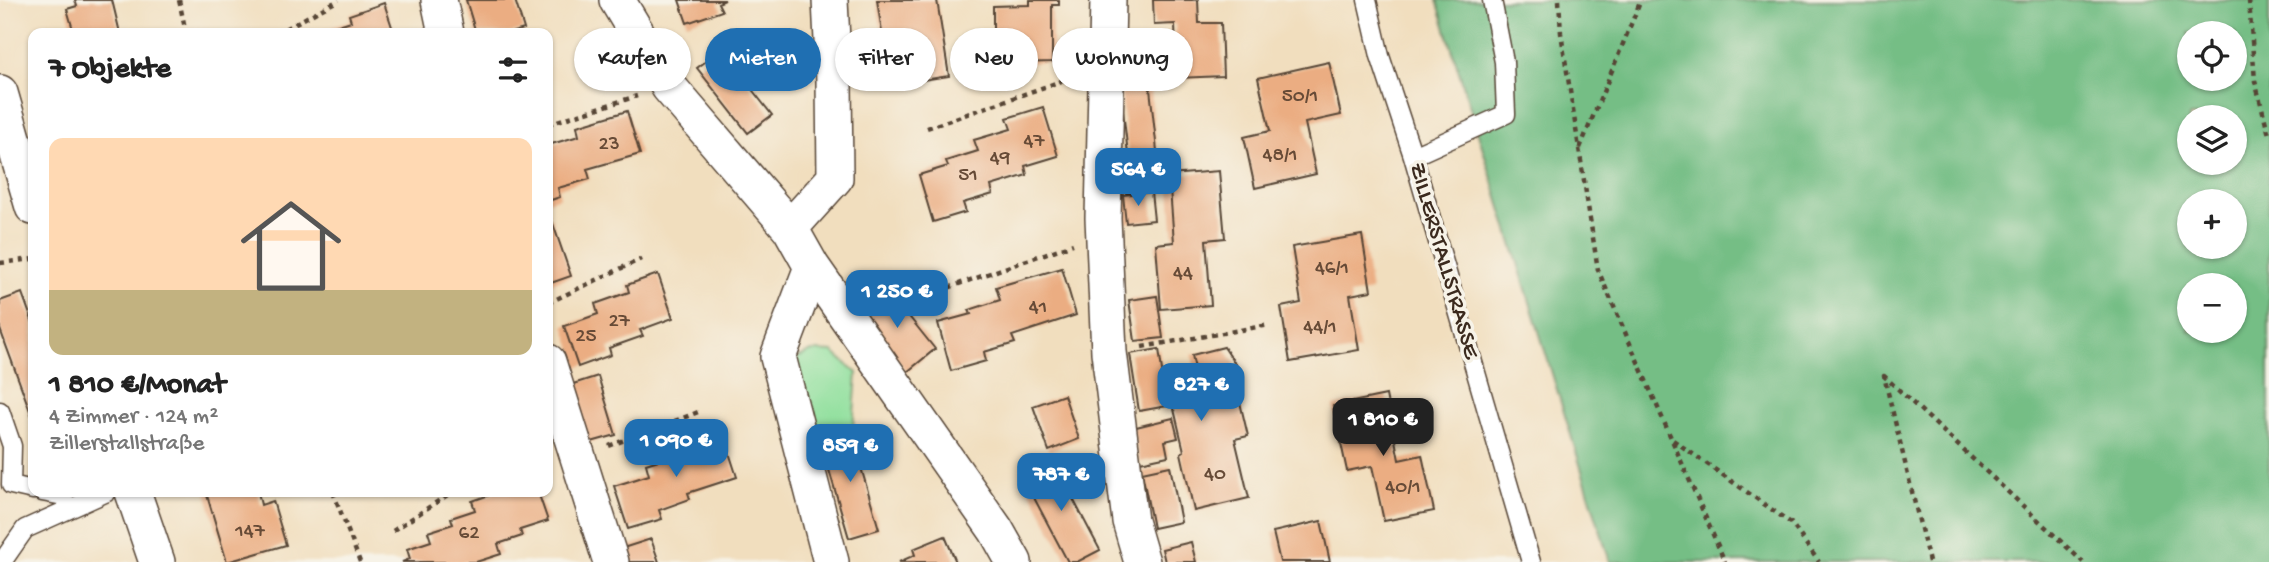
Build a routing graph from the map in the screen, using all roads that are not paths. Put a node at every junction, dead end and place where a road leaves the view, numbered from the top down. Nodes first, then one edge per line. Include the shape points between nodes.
1 (439, 0) edge
2 (617, 0) edge
3 (830, 0) edge
4 (1108, 0) edge
5 (1367, 0) edge
6 (1492, 0) edge
7 (445, 28) edge
8 (0, 93) edge
9 (1413, 156) junction
10 (28, 190) edge
11 (790, 228) junction
12 (812, 267) junction
13 (553, 377) edge
14 (0, 411) edge
15 (28, 489) edge
16 (96, 497) edge
17 (135, 497) edge
18 (2, 562) edge
19 (157, 562) edge
20 (611, 562) edge
21 (831, 562) edge
22 (1014, 562) edge
23 (1142, 562) edge
24 (1531, 562) edge

1 - 7 street
2 - 11 street via 669,87
3 - 11 street via 835,178
4 - 23 street via 1103,234 1110,352 1130,521
5 - 9 lane, ZILLERSTALLSTRASSE
6 - 9 lane via 1504,62 1506,114
8 - 10 street
9 - 24 lane, ZILLERSTALLSTRASSE
11 - 12 street
12 - 21 street via 778,357
12 - 22 street
13 - 20 street
14 - 15 lane via 12,446 11,485
16 - 18 lane via 25,529
17 - 19 street

